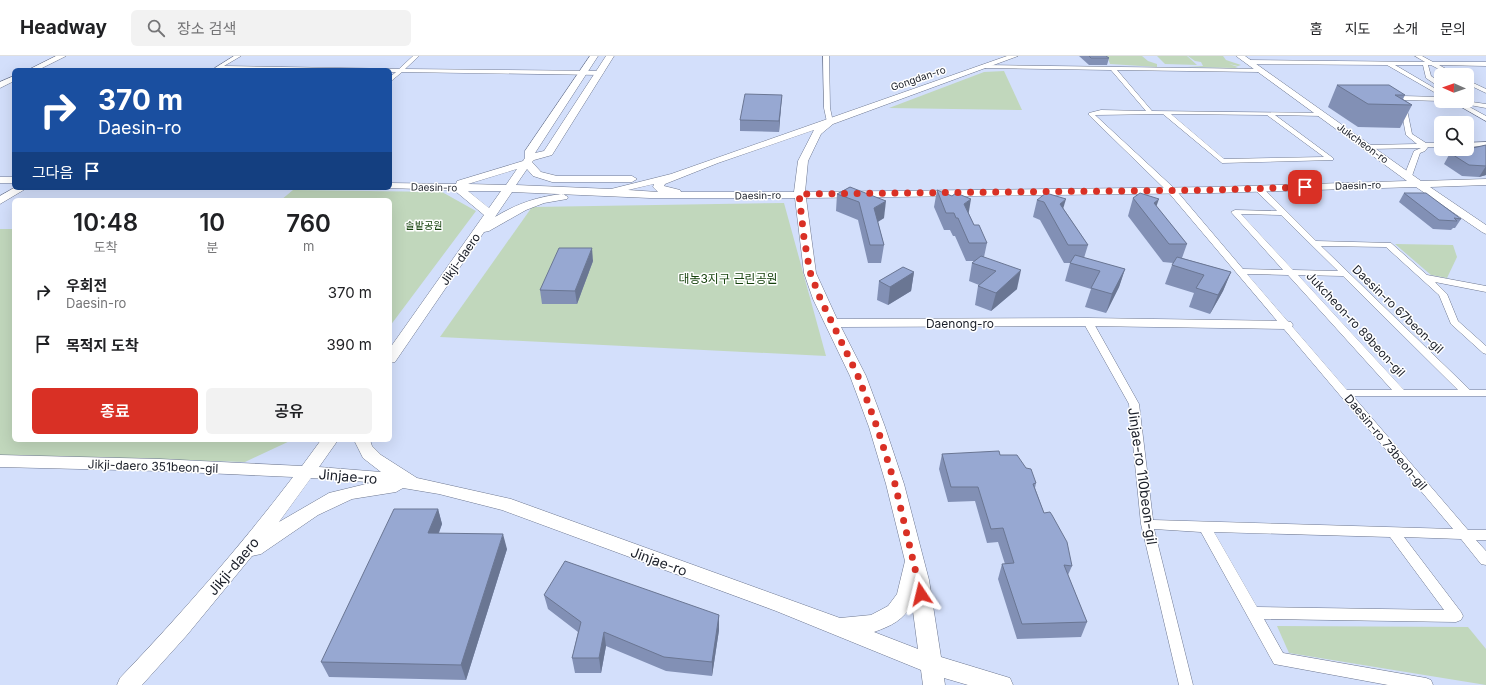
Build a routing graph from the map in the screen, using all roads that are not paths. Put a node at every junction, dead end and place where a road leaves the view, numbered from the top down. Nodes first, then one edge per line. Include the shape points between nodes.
1 (62, 56) edge
2 (238, 56) edge
3 (416, 56) edge
4 (594, 56) edge
5 (610, 56) edge
6 (826, 56) edge
7 (1014, 56) edge
8 (1240, 56) edge
9 (1374, 56) edge
10 (1418, 56) edge
11 (1248, 62) junction
12 (1388, 63) junction
13 (1428, 63) junction
14 (1474, 64) junction
15 (1486, 64) edge
16 (983, 67) junction
17 (36, 68) edge
18 (218, 68) edge
19 (1113, 68) junction
20 (1439, 68) edge
21 (1486, 69) edge
22 (392, 70) edge
23 (401, 70) junction
24 (1259, 70) junction
25 (584, 72) junction
26 (600, 73) junction
27 (392, 78) edge
28 (12, 79) edge
29 (1434, 81) edge
30 (0, 85) edge
31 (1474, 85) edge
32 (1434, 90) edge
33 (1486, 91) edge
34 (1434, 98) edge
35 (1474, 99) edge
36 (1486, 100) edge
37 (1474, 104) edge
38 (1486, 106) edge
39 (1466, 108) edge
40 (1150, 112) junction
41 (1164, 112) junction
42 (1269, 114) junction
43 (1322, 114) junction
44 (1486, 119) edge
45 (830, 122) junction
46 (773, 141) junction
47 (1486, 144) edge
48 (1434, 145) edge
49 (1474, 145) edge
50 (1425, 146) junction
51 (1368, 147) junction
52 (808, 150) junction
53 (528, 161) junction
54 (1408, 176) junction
55 (669, 177) junction
56 (552, 179) junction
57 (0, 180) edge
58 (12, 180) edge
59 (653, 180) junction
60 (1486, 182) edge
61 (1417, 183) junction
62 (392, 186) edge
63 (452, 188) junction
64 (509, 189) junction
65 (1259, 189) junction
66 (19, 190) edge
67 (1172, 191) junction
68 (610, 193) junction
69 (799, 194) junction
70 (703, 196) junction
71 (0, 201) edge
72 (1283, 213) junction
73 (491, 214) junction
74 (1486, 230) edge
75 (478, 233) junction
76 (1313, 243) junction
77 (1241, 271) junction
78 (1291, 273) junction
79 (1346, 274) junction
80 (1427, 278) junction
81 (1486, 289) edge
82 (1088, 322) junction
83 (833, 323) junction
84 (1286, 325) junction
85 (1486, 351) edge
86 (392, 356) edge
87 (1345, 393) junction
88 (1402, 393) junction
89 (1467, 393) junction
90 (1486, 393) edge
91 (329, 442) edge
92 (362, 442) edge
93 (0, 461) edge
94 (307, 472) junction
95 (416, 484) junction
96 (1147, 524) junction
97 (1205, 527) junction
98 (1394, 533) junction
99 (1465, 535) junction
100 (1486, 535) edge
101 (1486, 560) edge
102 (915, 561) junction
103 (233, 566) junction
104 (1253, 613) junction
105 (836, 626) junction
106 (931, 664) junction
107 (128, 685) edge
108 (934, 685) edge
109 (1002, 685) edge
110 (1186, 685) edge
111 (1426, 685) edge

1 - 17 street
2 - 18 street
3 - 23 street
4 - 25 street, Jikji-daero
5 - 26 street
6 - 45 street via 826,108
7 - 16 street, Gongdan-ro
8 - 11 street, Jukcheon-ro
9 - 12 street
10 - 13 street
11 - 12 street
11 - 24 street, Jukcheon-ro
12 - 13 street
12 - 32 street
13 - 14 street
13 - 20 street
13 - 29 street via 1428,77
14 - 15 street
14 - 21 street
16 - 19 street
16 - 45 street, Gongdan-ro
19 - 24 street
19 - 40 street
22 - 23 street
23 - 25 street
23 - 27 street
24 - 43 street, Jukcheon-ro
25 - 26 street
25 - 53 street, Jikji-daero via 530,151
26 - 53 street via 548,153
28 - 30 street
31 - 33 street
34 - 50 street via 1402,98 1409,136
35 - 36 street
37 - 38 street
39 - 44 street
40 - 41 street
40 - 67 street, Daesin-ro 73beon-gil via 1091,114
41 - 42 street
41 - 42 street via 1222,161 1331,159
42 - 43 street
43 - 51 street, Jukcheon-ro
45 - 46 street, Gongdan-ro
45 - 52 street via 817,133
46 - 52 street via 802,143
46 - 55 street, Gongdan-ro
47 - 49 street
48 - 50 street
50 - 51 street
50 - 54 street via 1423,150 1417,151
51 - 54 street, Jukcheon-ro
52 - 69 street via 803,161
53 - 56 street via 537,174
53 - 63 street
53 - 64 street, Jikji-daero
54 - 61 street, Jukcheon-ro
55 - 59 street, Gongdan-ro
55 - 70 street via 660,182 658,187 662,190
56 - 59 street
56 - 68 street via 583,183
57 - 58 street
59 - 68 street via 618,188
60 - 61 street, Daesin-ro
61 - 65 street, Daesin-ro
61 - 74 street, Jukcheon-ro
62 - 63 street, Daesin-ro
63 - 64 street, Daesin-ro
63 - 73 street
64 - 68 street, Daesin-ro
64 - 73 street, Jikji-daero
65 - 67 street, Daesin-ro
65 - 72 street, Daesin-ro 67beon-gil
66 - 71 street
67 - 69 street, Daesin-ro
67 - 77 street, Daesin-ro 73beon-gil
68 - 70 street, Daesin-ro
68 - 75 street via 556,197 534,202
69 - 70 street, Daesin-ro
69 - 83 street via 810,272
72 - 76 street, Daesin-ro 67beon-gil
72 - 78 street via 1235,212
73 - 75 street, Jikji-daero
75 - 86 street, Jikji-daero
76 - 79 street, Daesin-ro 67beon-gil
76 - 80 street, Daesin-ro 67beon-gil via 1388,245
77 - 78 street
77 - 84 street, Daesin-ro 73beon-gil
78 - 79 street
78 - 88 street, Jukcheon-ro 89beon-gil
79 - 89 street, Daesin-ro 67beon-gil
80 - 81 street
80 - 85 street via 1443,294 1454,322
82 - 83 street, Daenong-ro
82 - 84 street
82 - 96 street, Jinjae-ro 110beon-gil via 1134,404
83 - 102 street via 858,376 877,427
84 - 87 street, Daesin-ro 73beon-gil
87 - 88 street, Jukcheon-ro 89beon-gil
87 - 99 street, Daesin-ro 73beon-gil
88 - 89 street, Jukcheon-ro 89beon-gil
89 - 90 street, Jukcheon-ro 89beon-gil
91 - 94 street, Jikji-daero
92 - 95 street via 370,455
93 - 94 street, Jikji-daero 351beon-gil
94 - 95 street, Jinjae-ro via 366,476
94 - 103 street, Jikji-daero
95 - 103 street via 360,490 329,501 270,538
95 - 105 street, Jinjae-ro via 505,504 783,604
96 - 97 street
96 - 110 street, Jinjae-ro 110beon-gil
97 - 98 street
97 - 104 street
98 - 99 street
98 - 104 street via 1456,616
99 - 100 street
99 - 101 street, Daesin-ro 73beon-gil
102 - 105 street via 906,596 889,617 868,625
102 - 106 street via 920,580
103 - 107 street, Jikji-daero
104 - 111 street via 1279,660
105 - 106 street, Jinjae-ro
106 - 108 street
106 - 109 street, Jinjae-ro

